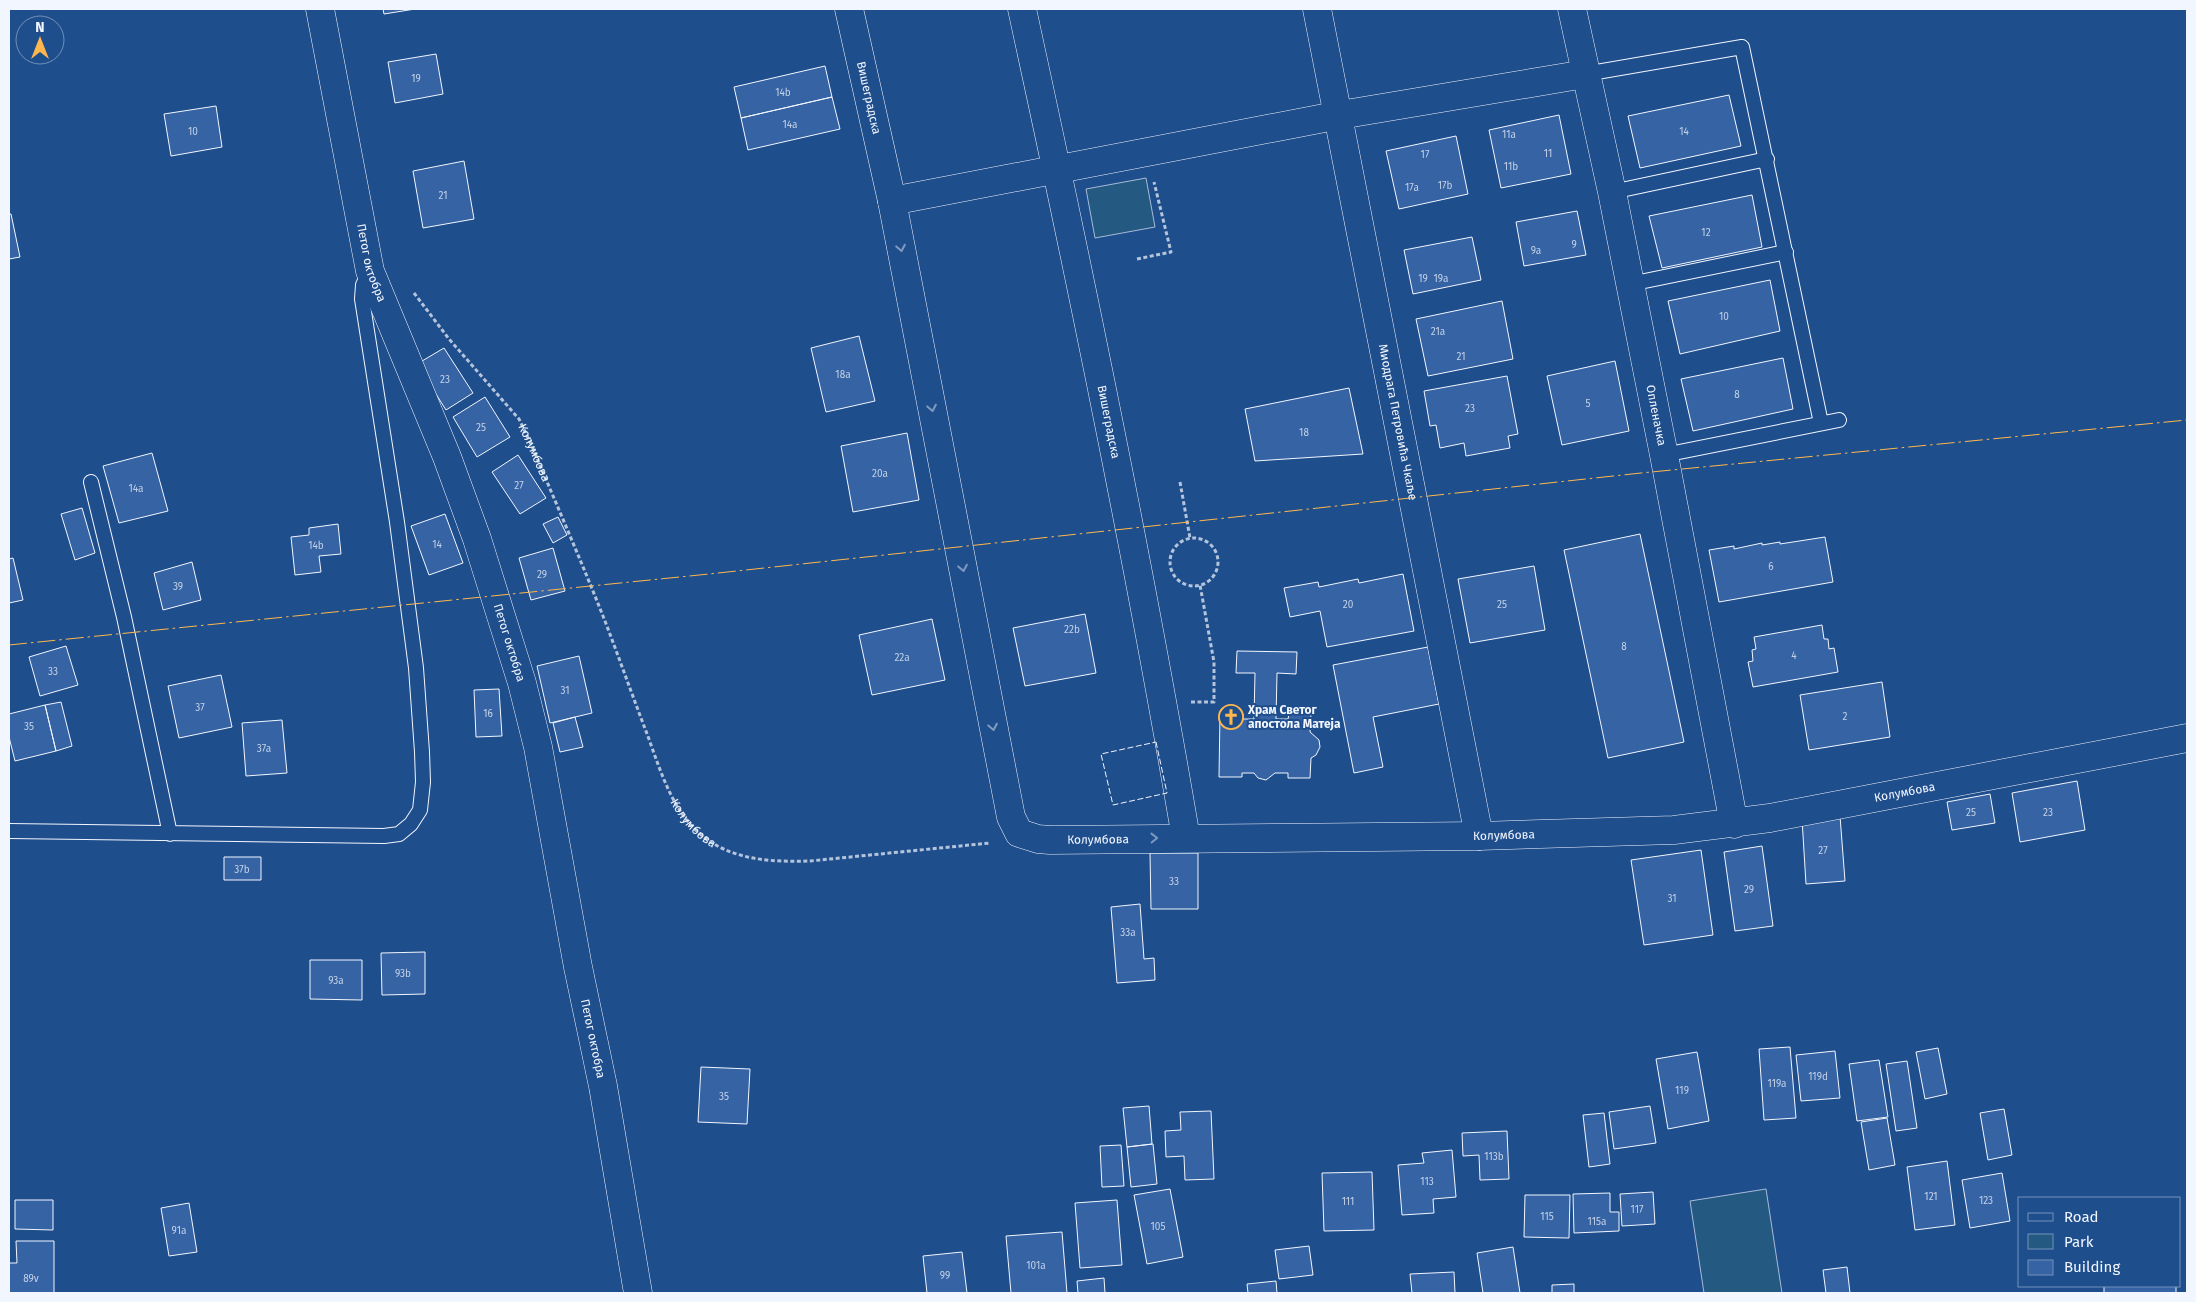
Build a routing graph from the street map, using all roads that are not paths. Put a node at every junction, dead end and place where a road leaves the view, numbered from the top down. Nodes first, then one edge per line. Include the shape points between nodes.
1 (320, 9) edge
2 (849, 9) edge
3 (1022, 9) edge
4 (1318, 9) edge
5 (1572, 9) edge
6 (1585, 74) junction
7 (1340, 115) junction
8 (1766, 160) junction
9 (1057, 168) junction
10 (1612, 192) junction
11 (892, 200) junction
12 (1786, 252) junction
13 (370, 271) junction
14 (1630, 284) junction
15 (1839, 420) dead end
16 (1821, 424) junction
17 (1664, 455) junction
18 (91, 482) dead end
19 (2187, 738) edge
20 (1734, 824) junction
21 (9, 831) edge
22 (1019, 833) joint
23 (170, 834) junction
24 (1479, 836) junction
25 (1186, 838) junction
26 (638, 1293) edge

1 - 13 street, Петог октобра
2 - 11 street, Вишеградска
3 - 9 street, Вишеградска
4 - 7 street, Миодрага Петровића Чкаље
5 - 6 street, Опленачка
6 - 7 street
6 - 8 lane via 1742,48
6 - 10 street, Опленачка
7 - 9 street
7 - 24 street, Миодрага Петровића Чкаље
8 - 10 lane
8 - 12 lane
9 - 11 street
9 - 25 street, Вишеградска via 1163,702
10 - 14 street, Опленачка
11 -> 22 street, Вишеградска via 1011,817
12 - 14 lane
12 - 16 lane
13 - 23 lane via 363,285 362,299 416,668 423,782 420,810 399,834 384,836
13 - 26 street, Петог октобра via 448,457 522,683 540,756 603,1086
14 - 17 street, Опленачка
15 - 16 lane
16 - 17 lane
17 - 20 street, Опленачка
18 - 23 lane via 124,617
19 - 20 street, Колумбова
20 - 24 street, Колумбова via 1655,831
21 - 23 lane
22 -> 25 street, Колумбова via 1050,840
24 - 25 street, Колумбова

